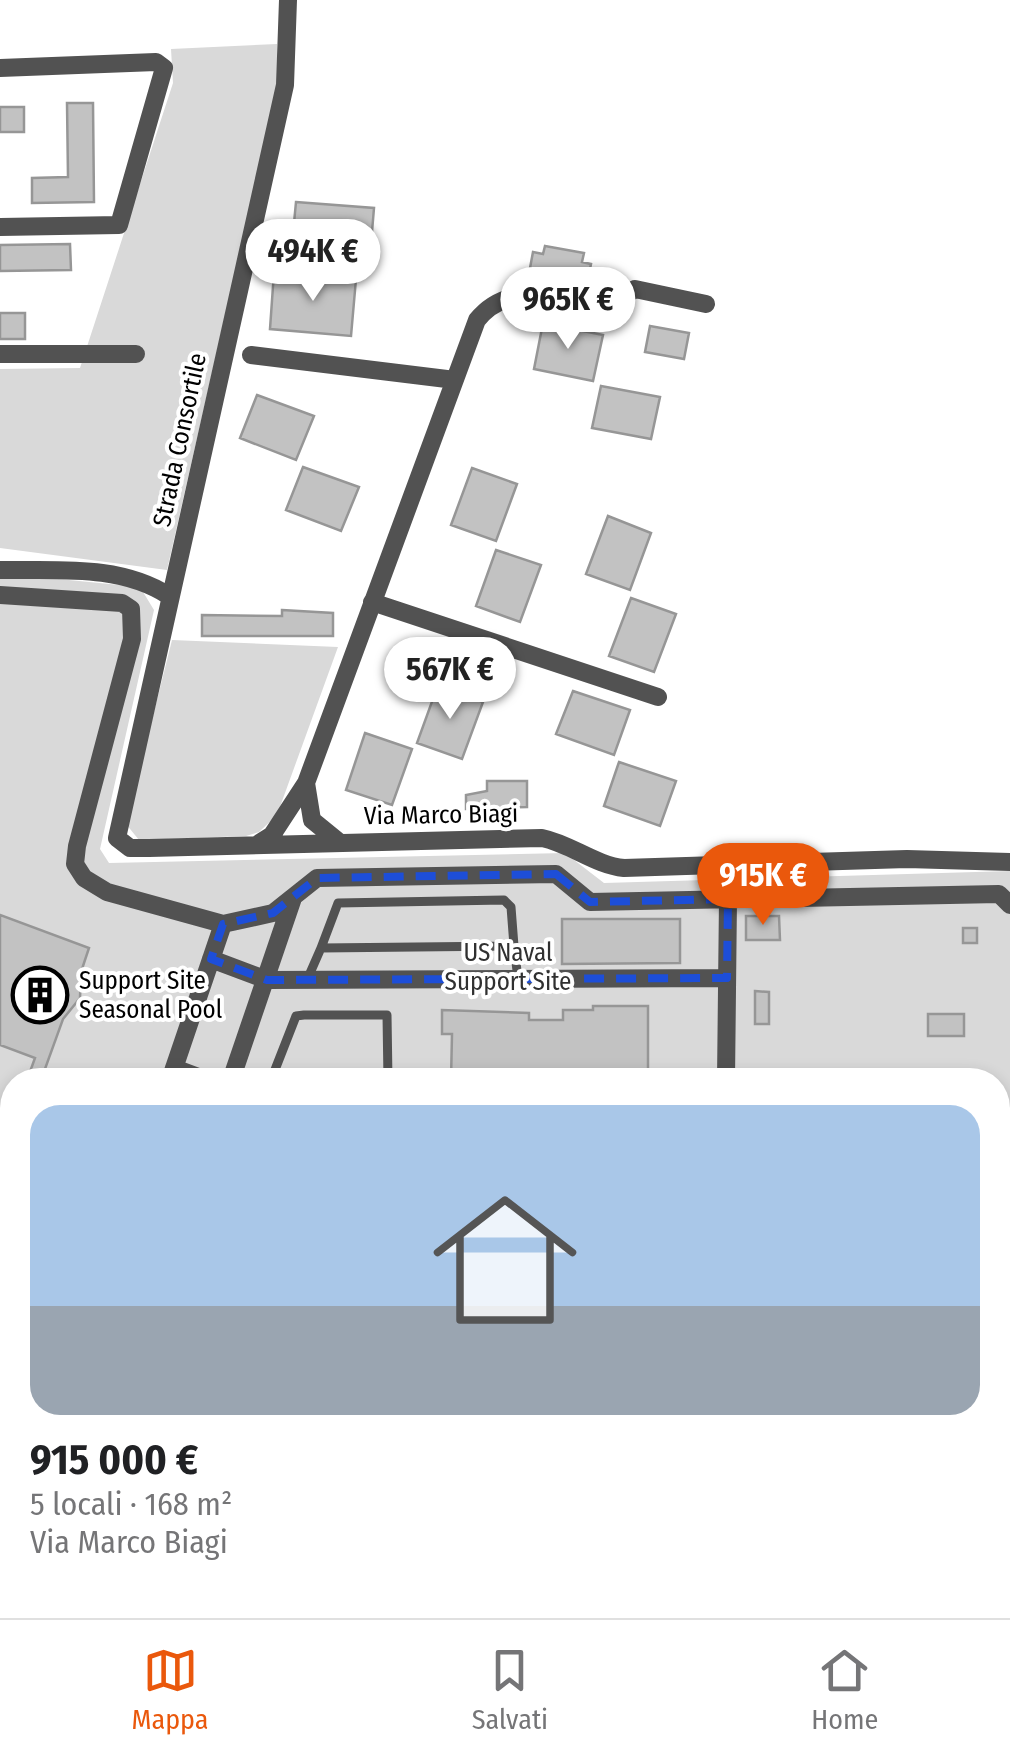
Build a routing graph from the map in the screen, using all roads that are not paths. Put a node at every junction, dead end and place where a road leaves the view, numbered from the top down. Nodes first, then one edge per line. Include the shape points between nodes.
1 (288, 0) edge
2 (0, 68) edge
3 (0, 228) edge
4 (706, 304) dead end
5 (0, 354) edge
6 (136, 354) dead end
7 (251, 356) dead end
8 (455, 380) junction
9 (0, 570) edge
10 (0, 594) edge
11 (169, 596) junction
12 (372, 602) junction
13 (658, 697) dead end
14 (306, 783) junction
15 (312, 820) junction
16 (280, 826) junction
17 (340, 842) junction
18 (296, 843) junction
19 (258, 844) junction
20 (1010, 862) edge
21 (292, 898) junction
22 (728, 898) junction
23 (1010, 905) edge
24 (223, 924) junction
25 (514, 946) junction
26 (320, 948) junction
27 (211, 959) junction
28 (727, 978) junction
29 (518, 979) junction
30 (267, 980) junction
31 (307, 980) junction
32 (174, 1068) edge
33 (235, 1068) edge
34 (276, 1068) edge
35 (388, 1068) edge
36 (726, 1068) edge

1 - 11 street, Strada Consortile via 285,86
2 - 3 street via 156,62 164,68 119,225
4 - 8 street via 635,289 607,306 533,293 510,297 477,320
5 - 6 street
7 - 8 street
8 - 12 street
9 - 11 street via 123,574
10 - 24 street via 132,609 132,639 75,864 107,892
11 - 19 street, Via Marco Biagi via 116,838 130,848
12 - 13 street
12 - 14 street
14 - 15 street
14 - 16 street
15 - 17 street
15 - 18 street
16 - 18 street
16 - 19 street
17 - 18 street, Via Marco Biagi
17 - 20 street, Via Marco Biagi via 542,838 624,868
18 - 19 street, Via Marco Biagi
21 - 22 street via 317,878 556,874 590,902
21 - 24 street via 273,913
21 - 30 street
22 - 23 street via 999,894
22 - 28 street
24 - 27 street
25 - 26 lane
25 - 26 lane via 511,908 504,900 338,903
25 - 29 lane
26 - 31 lane
27 - 30 street
27 - 32 street
28 - 29 street
28 - 36 street
29 - 31 street
30 - 31 street
30 - 33 street
34 - 35 lane via 296,1016 304,1015 387,1015

